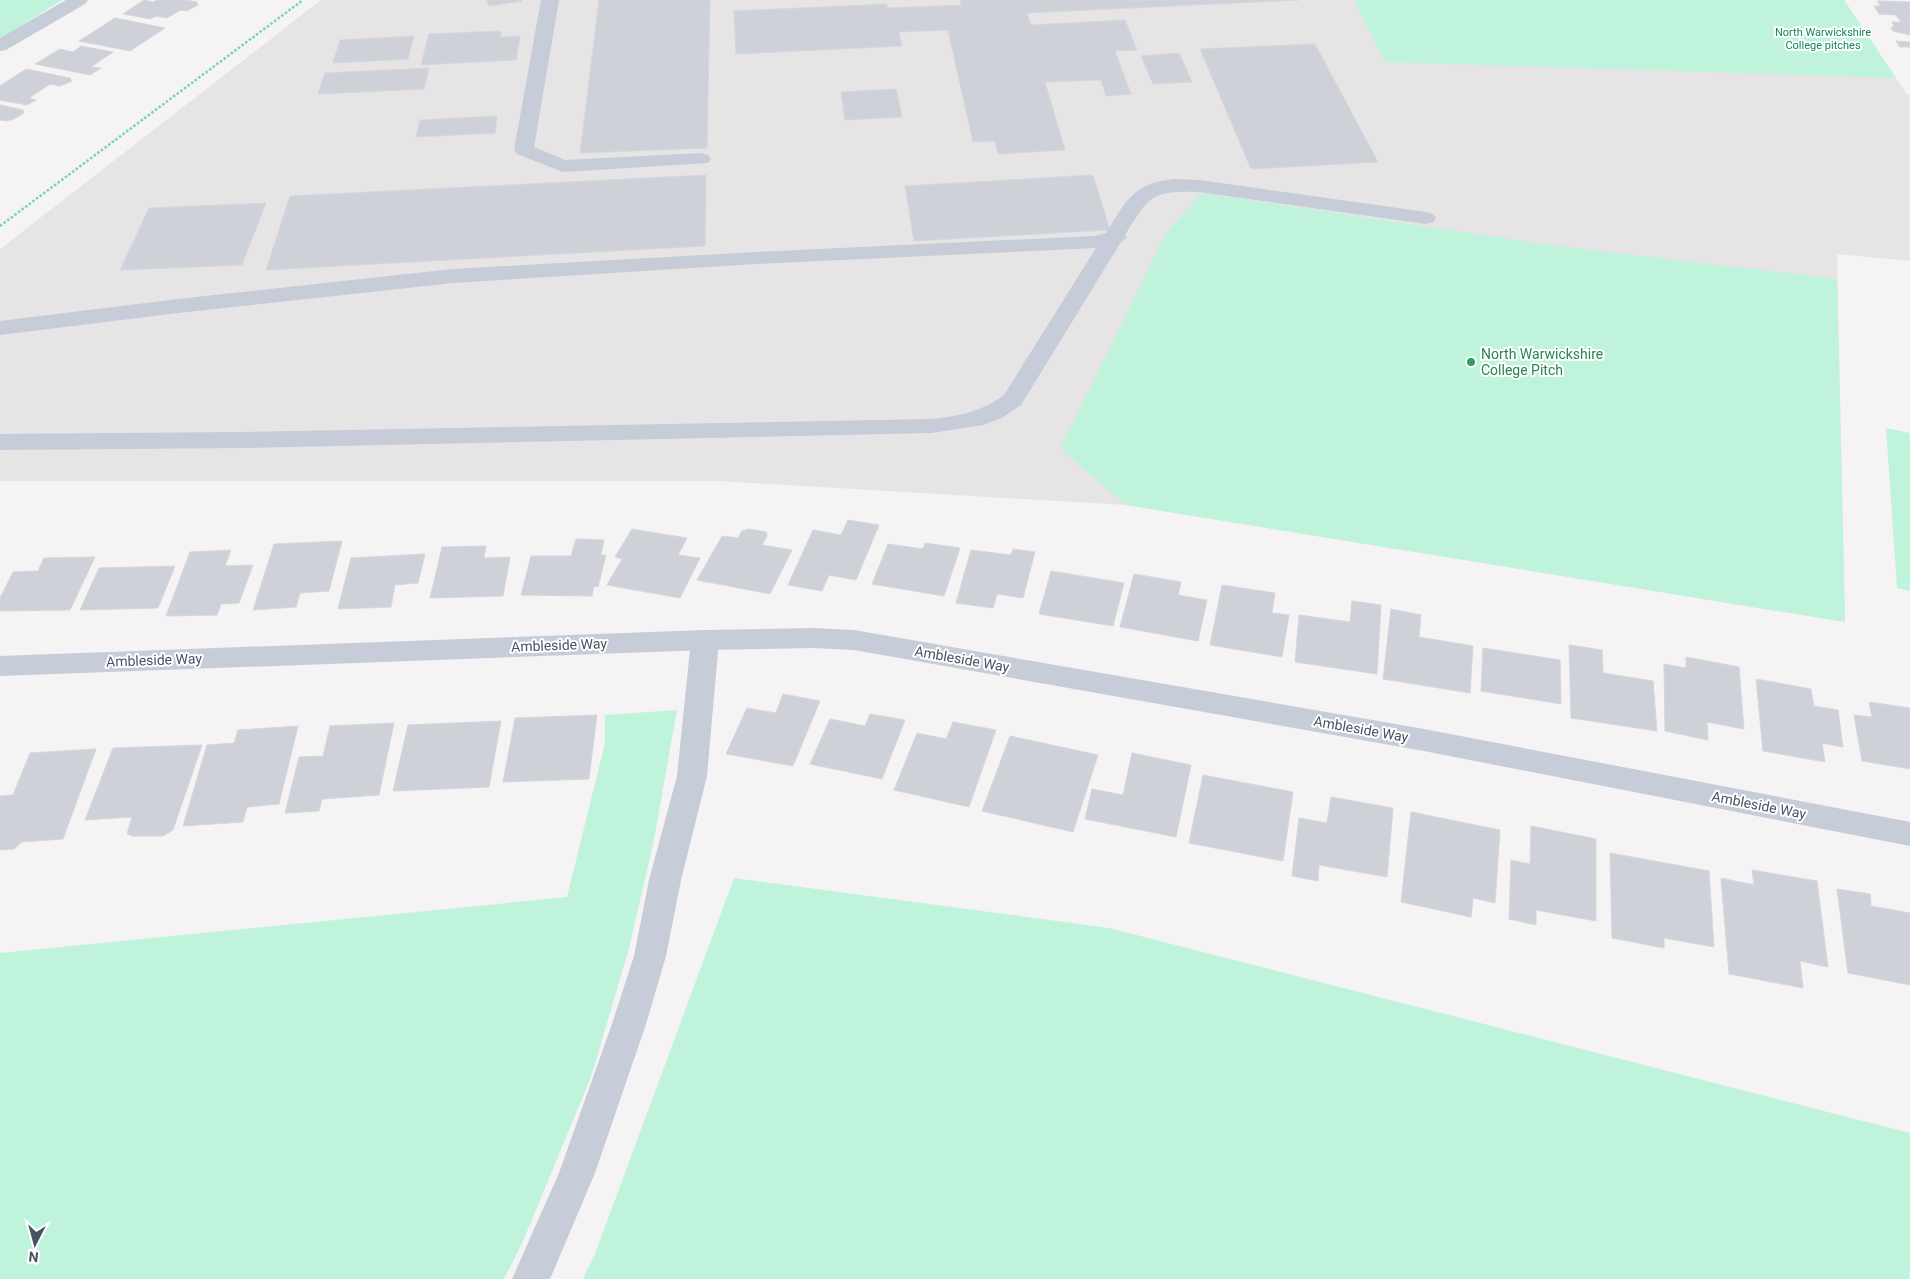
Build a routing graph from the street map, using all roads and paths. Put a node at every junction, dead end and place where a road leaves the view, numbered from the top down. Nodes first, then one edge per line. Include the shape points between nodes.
1 (79, 0) edge
2 (303, 0) edge
3 (550, 0) edge
4 (0, 46) edge
5 (701, 159) dead end
6 (1426, 218) dead end
7 (0, 226) edge
8 (1116, 237) junction
9 (0, 328) edge
10 (0, 442) edge
11 (705, 640) junction
12 (0, 666) edge
13 (1910, 834) edge
14 (531, 1279) edge

1 - 4 street
2 - 7 path
3 - 5 street via 524,150 563,166
6 - 8 street via 1173,184 1152,188 1142,194
8 - 9 street via 1094,242 453,276
8 - 10 street via 1013,400 992,415 964,423 244,440
11 - 12 street, Ambleside Way
11 - 13 street, Ambleside Way via 854,640 1424,740
11 - 14 street via 692,776 665,880 650,956 577,1173

